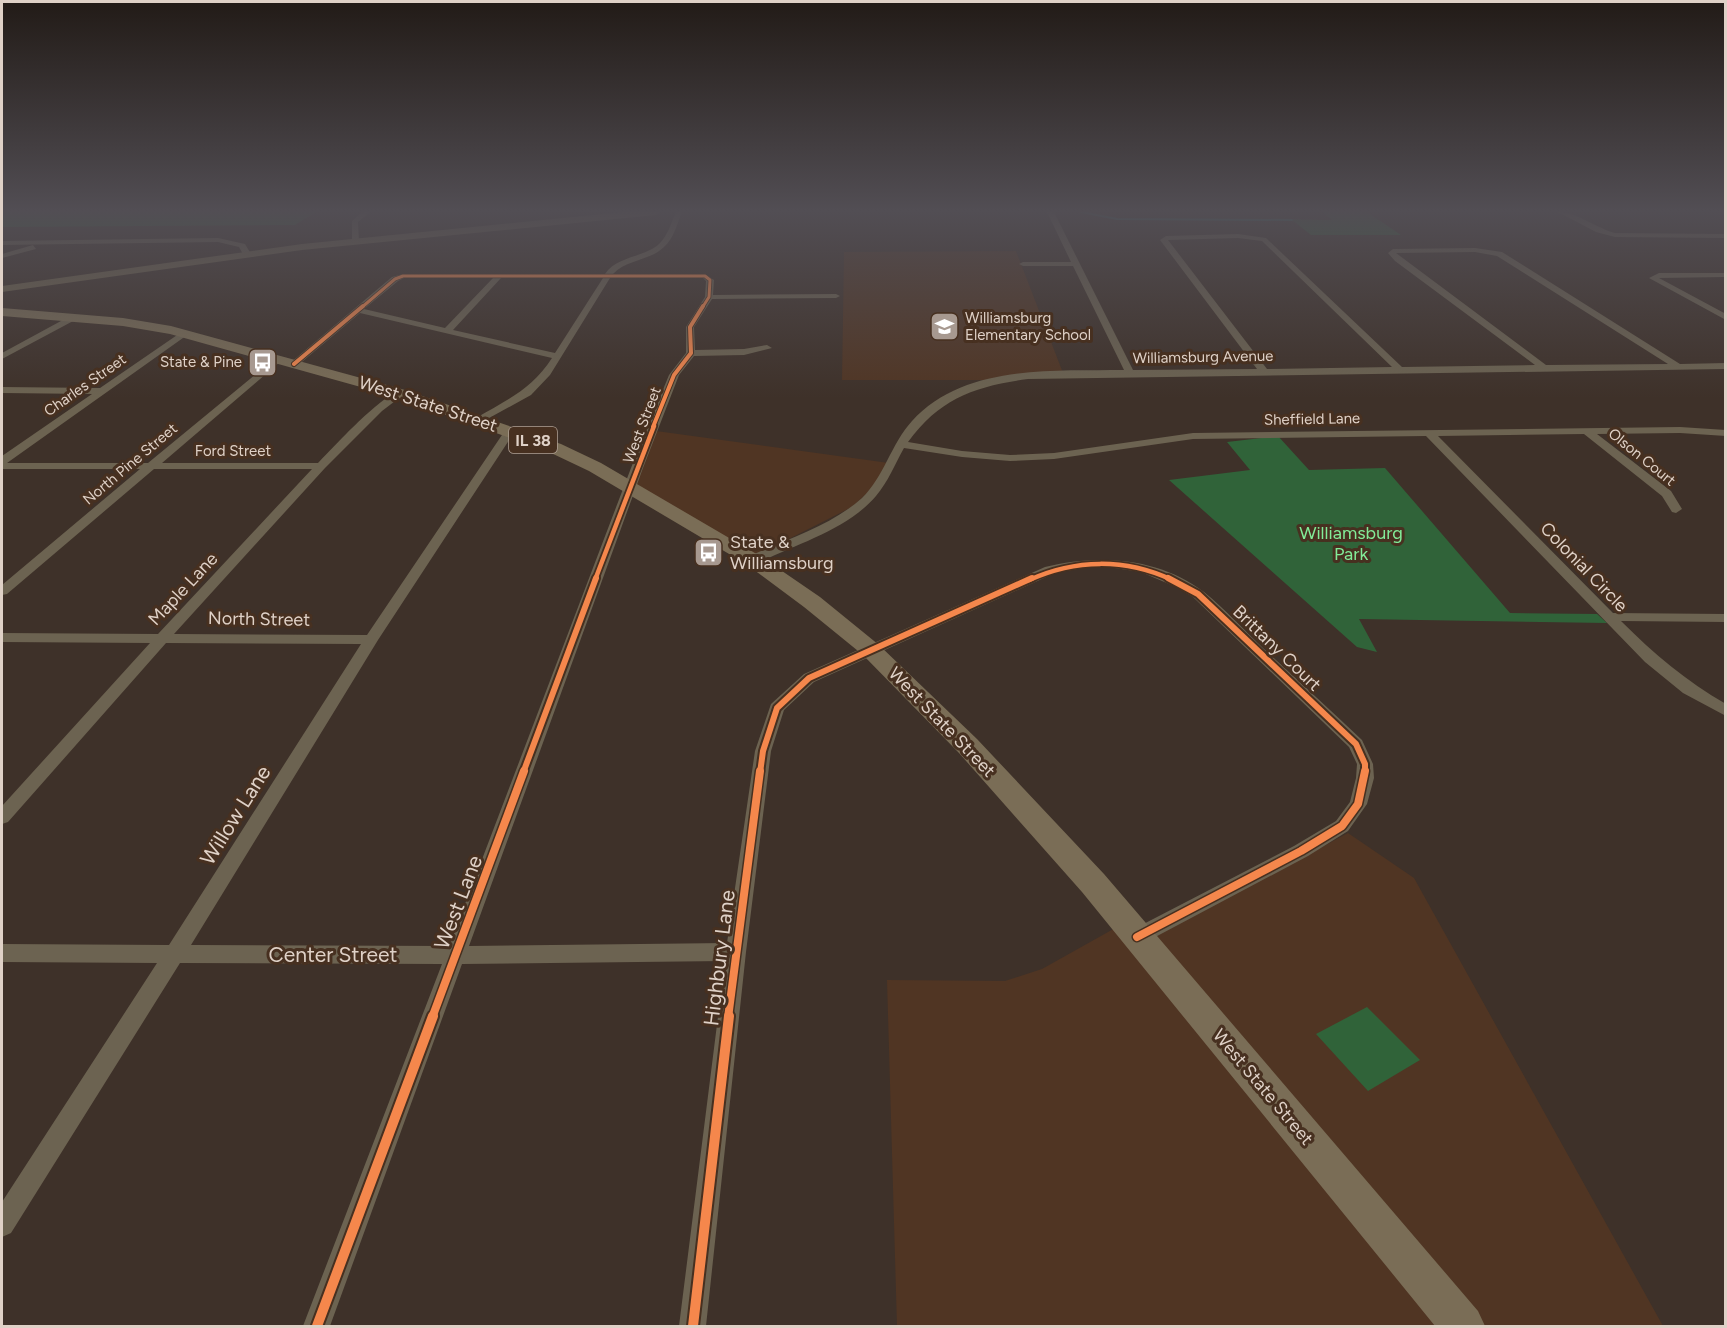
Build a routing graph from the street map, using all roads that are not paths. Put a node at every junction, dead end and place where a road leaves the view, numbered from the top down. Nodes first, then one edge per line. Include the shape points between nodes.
1 (107, 274) edge
2 (1079, 274) edge
3 (1190, 274) edge
4 (1300, 274) edge
5 (1418, 274) edge
6 (1531, 274) edge
7 (1725, 274) edge
8 (500, 275) junction
9 (607, 275) junction
10 (2, 289) edge
11 (836, 296) dead end
12 (709, 297) junction
13 (358, 310) junction
14 (2, 312) edge
15 (72, 318) junction
16 (1725, 318) edge
17 (448, 330) junction
18 (186, 333) junction
19 (767, 348) dead end
20 (691, 353) junction
21 (2, 356) edge
22 (556, 356) junction
23 (286, 362) junction
24 (1725, 366) edge
25 (1679, 367) junction
26 (1544, 369) junction
27 (1400, 370) junction
28 (1264, 371) junction
29 (1130, 373) junction
30 (2, 390) edge
31 (103, 391) junction
32 (399, 393) junction
33 (480, 420) junction
34 (510, 431) junction
35 (1586, 431) junction
36 (1429, 433) junction
37 (1725, 434) edge
38 (901, 444) junction
39 (2, 464) edge
40 (149, 466) junction
41 (321, 466) junction
42 (631, 489) junction
43 (1676, 509) dead end
44 (753, 560) junction
45 (2, 591) edge
46 (1608, 617) junction
47 (1725, 618) edge
48 (2, 637) edge
49 (163, 637) junction
50 (371, 640) junction
51 (871, 650) junction
52 (1725, 711) edge
53 (2, 817) edge
54 (1137, 937) junction
55 (736, 952) junction
56 (2, 953) edge
57 (175, 953) junction
58 (455, 955) junction
59 (2, 1224) edge
60 (317, 1326) edge
61 (693, 1326) edge
62 (1463, 1326) edge

1 - 10 main road
2 - 29 street
3 - 28 street
4 - 27 street
5 - 26 street
6 - 25 street
7 - 16 street via 1653,278
8 - 9 street
8 - 13 street, North Pine Street via 403,276
8 - 17 street
9 - 12 street via 705,276 710,280
9 - 22 street
11 - 12 street
12 - 20 street via 690,327
13 - 17 street
13 - 23 street, North Pine Street
14 - 15 main road, West State Street / IL 38
15 - 18 main road, West State Street / IL 38
15 - 21 street
17 - 22 street
18 - 23 main road, West State Street / IL 38
18 - 31 street, Charles Street
19 - 20 street
20 - 42 street, West Street via 674,375
22 - 33 street via 536,386
23 - 32 main road, West State Street / IL 38
23 - 40 street, North Pine Street
24 - 25 street, Williamsburg Avenue
25 - 26 street, Williamsburg Avenue
26 - 27 street, Williamsburg Avenue
27 - 28 street, Williamsburg Avenue
28 - 29 street, Williamsburg Avenue
29 - 38 street, Williamsburg Avenue via 1025,376 987,382 965,389 932,408 914,424
30 - 31 street
31 - 39 street, Charles Street
32 - 33 main road, West State Street / IL 38
32 - 41 street, Maple Lane
33 - 34 main road, West State Street / IL 38
34 - 42 main road, West State Street / IL 38 via 565,452
34 - 50 street, Willow Lane
35 - 36 street, Sheffield Lane
35 - 37 street, Sheffield Lane via 1689,430
35 - 43 street, Olson Court via 1667,494
36 - 38 street, Sheffield Lane via 1193,436 1032,457 962,454
36 - 46 street, Colonial Circle
38 - 44 street, Williamsburg Avenue via 881,484 857,507
39 - 40 street, Ford Street
40 - 41 street, Ford Street
40 - 45 street, North Pine Street
41 - 49 street, Maple Lane
42 - 44 main road, West State Street / IL 38
42 - 58 street, West Lane
44 - 51 main road, West State Street / IL 38
46 - 47 street
46 - 52 street, Colonial Circle via 1667,674
48 - 49 street, North Street
49 - 50 street, North Street
49 - 53 street, Maple Lane
50 - 57 street, Willow Lane
51 - 54 main road, West State Street / IL 38 via 968,746
51 - 54 street, Brittany Court via 1050,570 1097,561 1127,564 1178,581 1198,594 1356,744 1365,764 1365,778 1358,804 1342,826
51 - 55 street, Highbury Lane via 809,678 777,708 763,751
54 - 62 main road, West State Street / IL 38
55 - 58 street, Center Street
55 - 61 street, Highbury Lane
56 - 57 street, Center Street
57 - 58 street, Center Street
57 - 59 street, Willow Lane
58 - 60 street, West Lane

